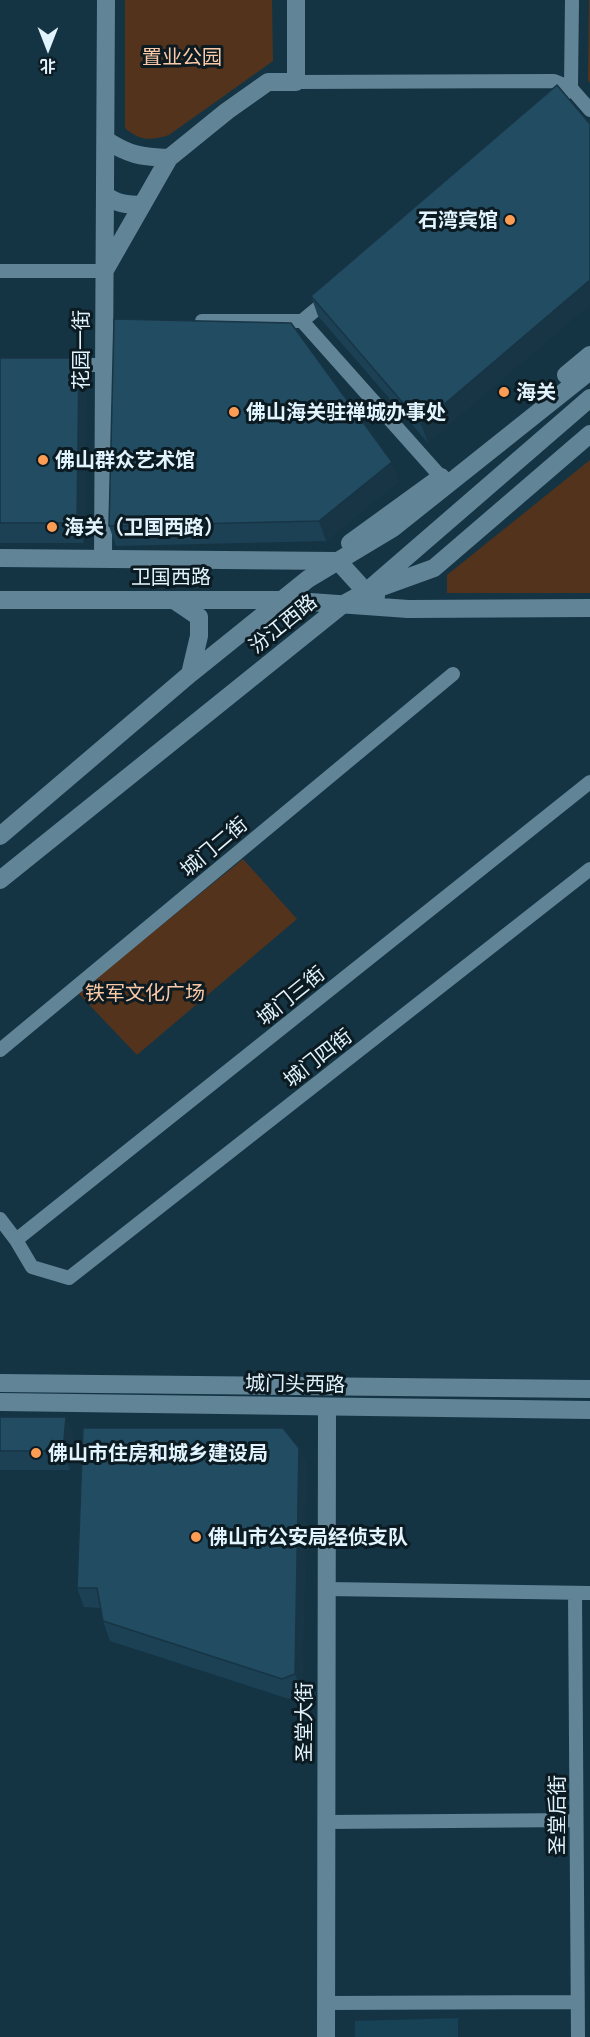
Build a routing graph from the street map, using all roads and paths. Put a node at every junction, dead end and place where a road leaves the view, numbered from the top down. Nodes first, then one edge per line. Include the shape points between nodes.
1 (106, 0) edge
2 (296, 0) edge
3 (572, 0) edge
4 (296, 82) junction
5 (571, 88) junction
6 (590, 110) edge
7 (545, 113) edge
8 (106, 140) junction
9 (169, 158) junction
10 (105, 195) junction
11 (142, 205) junction
12 (0, 271) edge
13 (104, 271) junction
14 (338, 291) edge
15 (185, 321) edge
16 (302, 321) junction
17 (590, 355) edge
18 (46, 365) edge
19 (104, 365) junction
20 (590, 371) edge
21 (590, 398) edge
22 (589, 430) edge
23 (548, 435) junction
24 (439, 486) junction
25 (0, 558) edge
26 (103, 558) junction
27 (305, 561) junction
28 (338, 561) junction
29 (366, 592) junction
30 (0, 600) edge
31 (174, 600) junction
32 (282, 600) junction
33 (342, 605) junction
34 (590, 608) edge
35 (408, 609) junction
36 (190, 674) junction
37 (453, 674) dead end
38 (590, 782) edge
39 (0, 836) edge
40 (590, 869) edge
41 (0, 880) edge
42 (0, 1050) edge
43 (0, 1219) edge
44 (16, 1240) junction
45 (0, 1383) edge
46 (590, 1389) edge
47 (0, 1402) edge
48 (327, 1407) junction
49 (590, 1410) edge
50 (327, 1589) junction
51 (575, 1593) junction
52 (590, 1593) edge
53 (576, 1820) junction
54 (327, 1822) junction
55 (578, 2002) junction
56 (326, 2003) junction
57 (326, 2037) edge
58 (578, 2037) edge

1 - 8 main road
2 - 4 main road
3 - 5 street
4 - 5 street via 554,81
4 - 9 main road, 花园一街 via 268,82
5 - 6 street
5 - 7 street
8 - 9 main road via 124,152
8 - 10 main road
9 - 11 main road, 花园一街
10 - 11 main road via 115,202
10 - 13 main road
11 - 13 main road, 花园一街
12 - 13 street
13 - 19 main road, 花园一街 via 110,321
14 - 16 street
15 - 16 street
16 - 24 street
17 - 24 main road
18 - 19 street
19 - 26 main road, 花园一街
20 - 24 main road, 汾江西路
21 - 23 main road, 汾江西路
22 - 23 main road
22 - 29 main road via 434,568
23 - 29 main road, 汾江西路
24 - 27 main road via 350,543
24 - 28 main road, 汾江西路 via 393,528
25 - 26 main road, 卫国西路
26 - 27 main road, 卫国西路
27 - 28 main road, 卫国西路
28 - 29 main road
28 - 32 main road, 汾江西路
29 - 33 main road, 汾江西路
29 - 35 main road
30 - 31 main road, 卫国西路
31 - 32 main road, 卫国西路
31 - 36 main road via 199,617
32 - 33 main road, 卫国西路
32 - 36 main road, 汾江西路
33 - 35 main road, 卫国西路
33 - 41 main road, 汾江西路
34 - 35 main road
36 - 39 main road, 汾江西路
37 - 42 street, 城门二街
38 - 44 street, 城门三街
40 - 44 street, 城门四街 via 69,1278 32,1268
43 - 44 street
45 - 46 main road, 城门头西路
47 - 48 main road, 城门头西路
48 - 49 main road, 城门头西路
48 - 50 main road, 圣堂大街
50 - 51 street
50 - 54 main road, 圣堂大街
51 - 52 street
51 - 53 street, 圣堂后街
53 - 54 street
53 - 55 street, 圣堂后街
54 - 56 main road, 圣堂大街
55 - 56 street
55 - 58 street, 圣堂后街
56 - 57 main road, 圣堂大街

